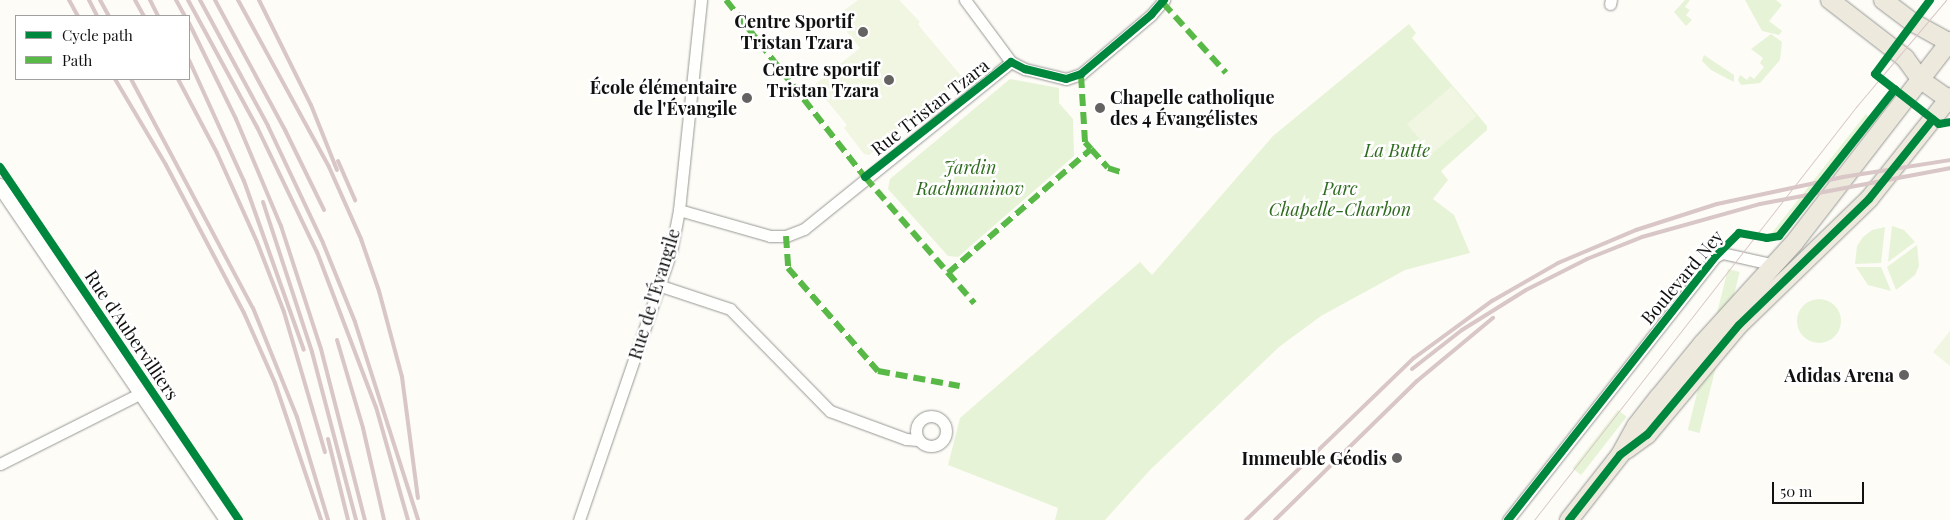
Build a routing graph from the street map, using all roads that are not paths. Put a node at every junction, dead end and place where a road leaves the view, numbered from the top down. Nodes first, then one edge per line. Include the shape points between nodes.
1 (702, 0) edge
2 (965, 0) edge
3 (1830, 0) edge
4 (1883, 0) edge
5 (1164, 1) edge
6 (1950, 42) edge
7 (1010, 62) junction
8 (1921, 80) junction
9 (1949, 99) edge
10 (0, 186) edge
11 (679, 210) junction
12 (1775, 265) junction
13 (661, 286) junction
14 (141, 393) junction
15 (918, 440) dead end
16 (1620, 455) junction
17 (0, 464) edge
18 (227, 520) edge
19 (579, 520) edge
20 (1508, 520) edge
21 (1569, 520) edge

1 - 11 street, Rue de l'Évangile
2 - 7 street
3 - 8 main road via 1905,58
4 - 6 main road via 1914,23
5 - 7 street, Rue Tristan Tzara via 1082,74 1066,79 1025,70
6 - 8 main road
7 - 11 street, Rue Tristan Tzara via 804,229 786,236 770,236
8 - 9 main road
8 - 12 main road
9 - 16 main road via 1869,199 1739,325 1647,435
10 - 14 street, Rue d'Aubervilliers
11 - 13 street, Rue de l'Évangile
12 - 16 main road via 1703,342 1636,426
12 - 20 street, Boulevard Ney via 1722,253 1715,257
13 - 15 street via 730,310 830,411 906,439
13 - 19 street, Rue de l'Évangile
14 - 17 street
14 - 18 street, Rue d'Aubervilliers
16 - 21 main road

